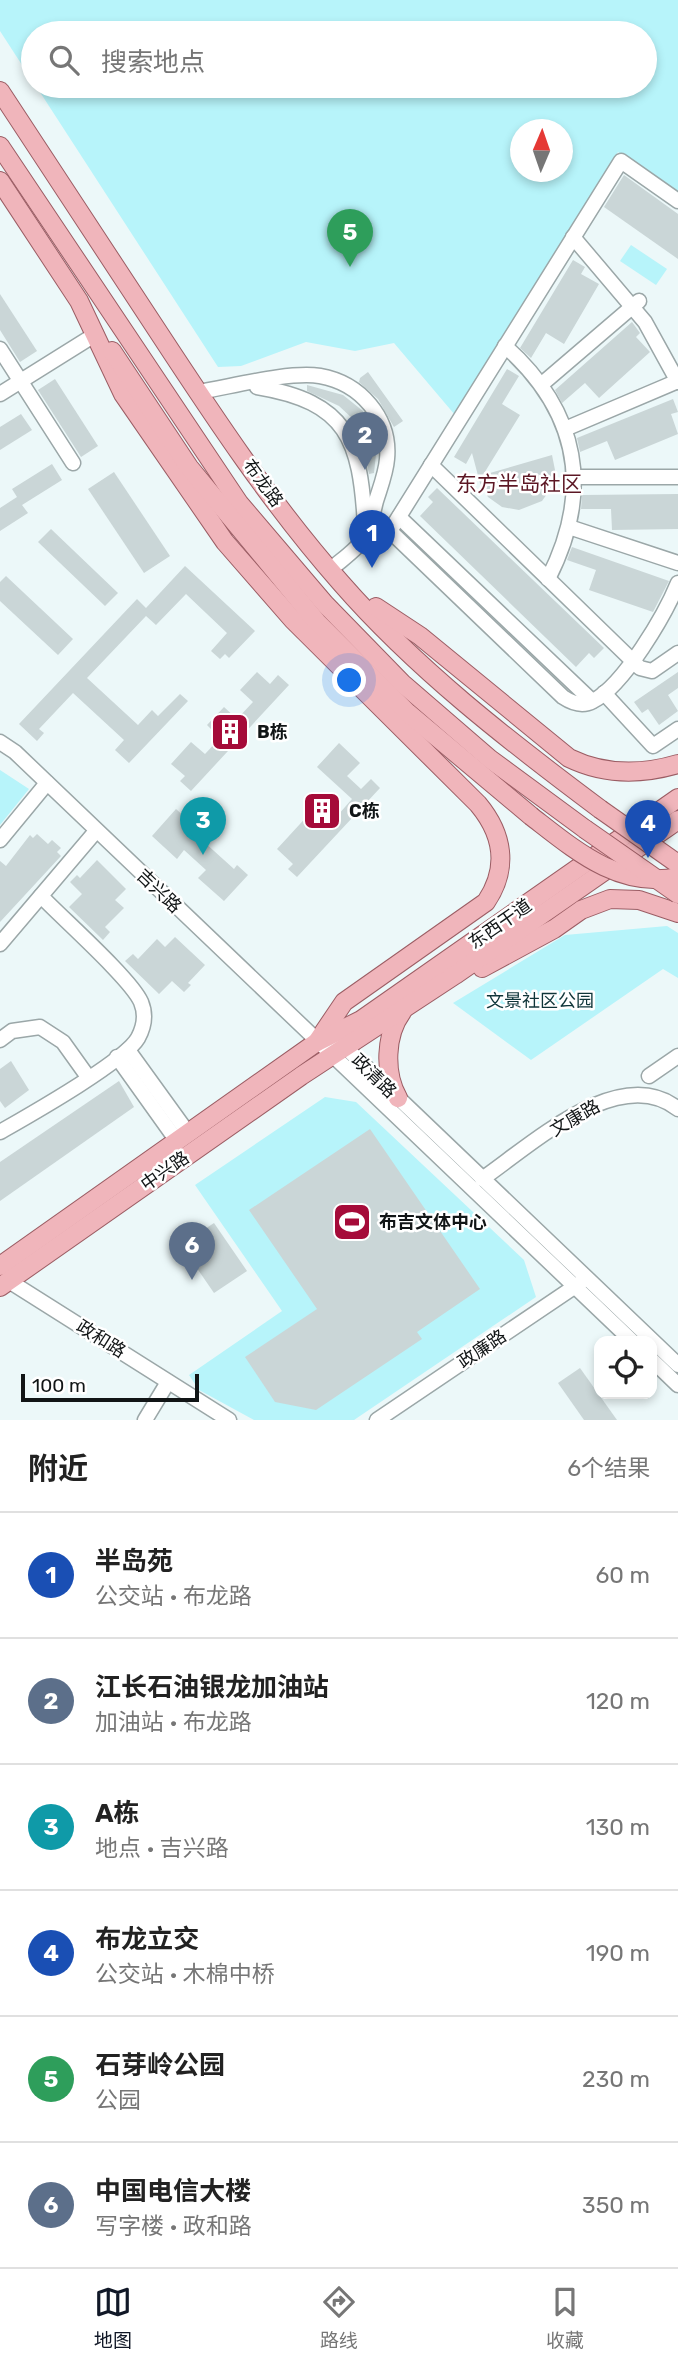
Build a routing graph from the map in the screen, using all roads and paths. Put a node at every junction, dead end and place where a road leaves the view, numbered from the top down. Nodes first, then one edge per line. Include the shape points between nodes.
1 (0, 91) edge
2 (0, 146) edge
3 (0, 181) edge
4 (678, 201) edge
5 (573, 237) junction
6 (640, 300) dead end
7 (94, 328) junction
8 (505, 346) junction
9 (0, 349) edge
10 (21, 381) junction
11 (678, 382) edge
12 (243, 384) junction
13 (542, 384) junction
14 (198, 392) junction
15 (0, 394) edge
16 (166, 398) junction
17 (565, 429) junction
18 (74, 464) dead end
19 (431, 465) junction
20 (189, 467) junction
21 (574, 477) junction
22 (678, 477) edge
23 (239, 503) junction
24 (398, 517) junction
25 (569, 527) junction
26 (390, 531) junction
27 (362, 540) junction
28 (678, 563) edge
29 (330, 570) junction
30 (548, 579) junction
31 (678, 583) edge
32 (342, 584) junction
33 (678, 653) edge
34 (632, 660) junction
35 (598, 697) junction
36 (678, 729) edge
37 (0, 742) edge
38 (678, 764) edge
39 (47, 783) junction
40 (678, 798) edge
41 (678, 820) edge
42 (96, 831) junction
43 (0, 840) edge
44 (678, 864) edge
45 (678, 877) edge
46 (678, 894) edge
47 (41, 896) junction
48 (678, 913) edge
49 (0, 944) edge
50 (422, 996) junction
51 (406, 1007) junction
52 (0, 1040) edge
53 (317, 1042) junction
54 (338, 1052) junction
55 (122, 1054) junction
56 (678, 1056) edge
57 (649, 1076) dead end
58 (88, 1077) junction
59 (398, 1098) junction
60 (678, 1109) edge
61 (0, 1132) edge
62 (182, 1137) junction
63 (482, 1178) junction
64 (3, 1278) edge
65 (587, 1278) junction
66 (574, 1287) junction
67 (627, 1336) edge
68 (657, 1365) edge
69 (678, 1365) edge
70 (168, 1382) junction
71 (678, 1385) edge
72 (145, 1420) edge
73 (229, 1420) edge
74 (377, 1420) edge

1 - 14 main road, 布龙路
2 - 16 main road, 布龙路
3 - 7 main road
4 - 5 street via 621,161
5 - 8 street
5 - 11 street via 645,322
6 - 13 street
7 - 10 street
7 - 20 main road
7 - 53 main road via 129,404 225,542 310,637 478,804 500,841 500,869 486,902 344,1002
8 - 13 street
8 - 19 street
9 - 10 street
10 - 15 street
10 - 18 street
11 - 17 street
12 - 14 street
12 - 27 street via 304,398 331,415 344,430 361,469
12 - 27 street via 317,375 355,389 369,403 380,420 387,459
13 - 17 street
14 - 29 main road, 布龙路
16 - 20 main road
16 - 23 main road, 布龙路
17 - 21 street
19 - 24 street
19 - 30 street
20 - 23 main road
20 - 45 main road, bridge via 269,566 408,713 578,853 637,878
21 - 22 street
21 - 25 street
23 - 46 main road, 布龙路, bridge via 325,604 402,683 490,759
24 - 26 street
24 - 35 street
25 - 28 street
25 - 30 street
26 - 27 street via 381,541
26 - 35 street via 563,697 577,704
27 - 29 street
29 - 32 main road, 布龙路
30 - 34 street
31 - 34 street via 660,621
32 - 38 main road via 420,636 569,758 589,767 630,772
32 - 44 main road, 布龙路, bridge via 513,744
33 - 34 street via 652,671
34 - 35 street
35 - 36 street via 653,746
37 - 39 street, 吉兴路
39 - 42 street, 吉兴路
39 - 43 street
40 - 53 main road, 东西干道 via 372,1012
41 - 50 main road, 东西干道
42 - 47 street
42 - 53 street, 吉兴路
47 - 49 street
47 - 55 street via 137,994 144,1017 142,1030
48 - 50 main road via 639,900 610,899 581,910 495,962
50 - 51 main road, 东西干道
51 - 54 main road, 东西干道
51 - 59 main road via 396,1021 389,1049 391,1082
52 - 58 street via 12,1031 40,1027 63,1042
53 - 54 street, 政清路
53 - 62 main road, 中兴路
54 - 59 street, 政清路
54 - 64 main road, 中兴路
54 - 66 street, 政清路
55 - 58 street
55 - 62 street
56 - 57 street
58 - 61 street
59 - 63 street, 政清路
60 - 63 street, 文康路 via 641,1095 603,1101 575,1114
62 - 64 main road, 中兴路
63 - 65 street, 政清路
64 - 70 street, 政和路
65 - 66 street, 政廉路
65 - 69 street, 政清路
66 - 67 street, 政清路
66 - 74 street, 政廉路
68 - 71 street
70 - 72 street
70 - 73 street, 政和路

